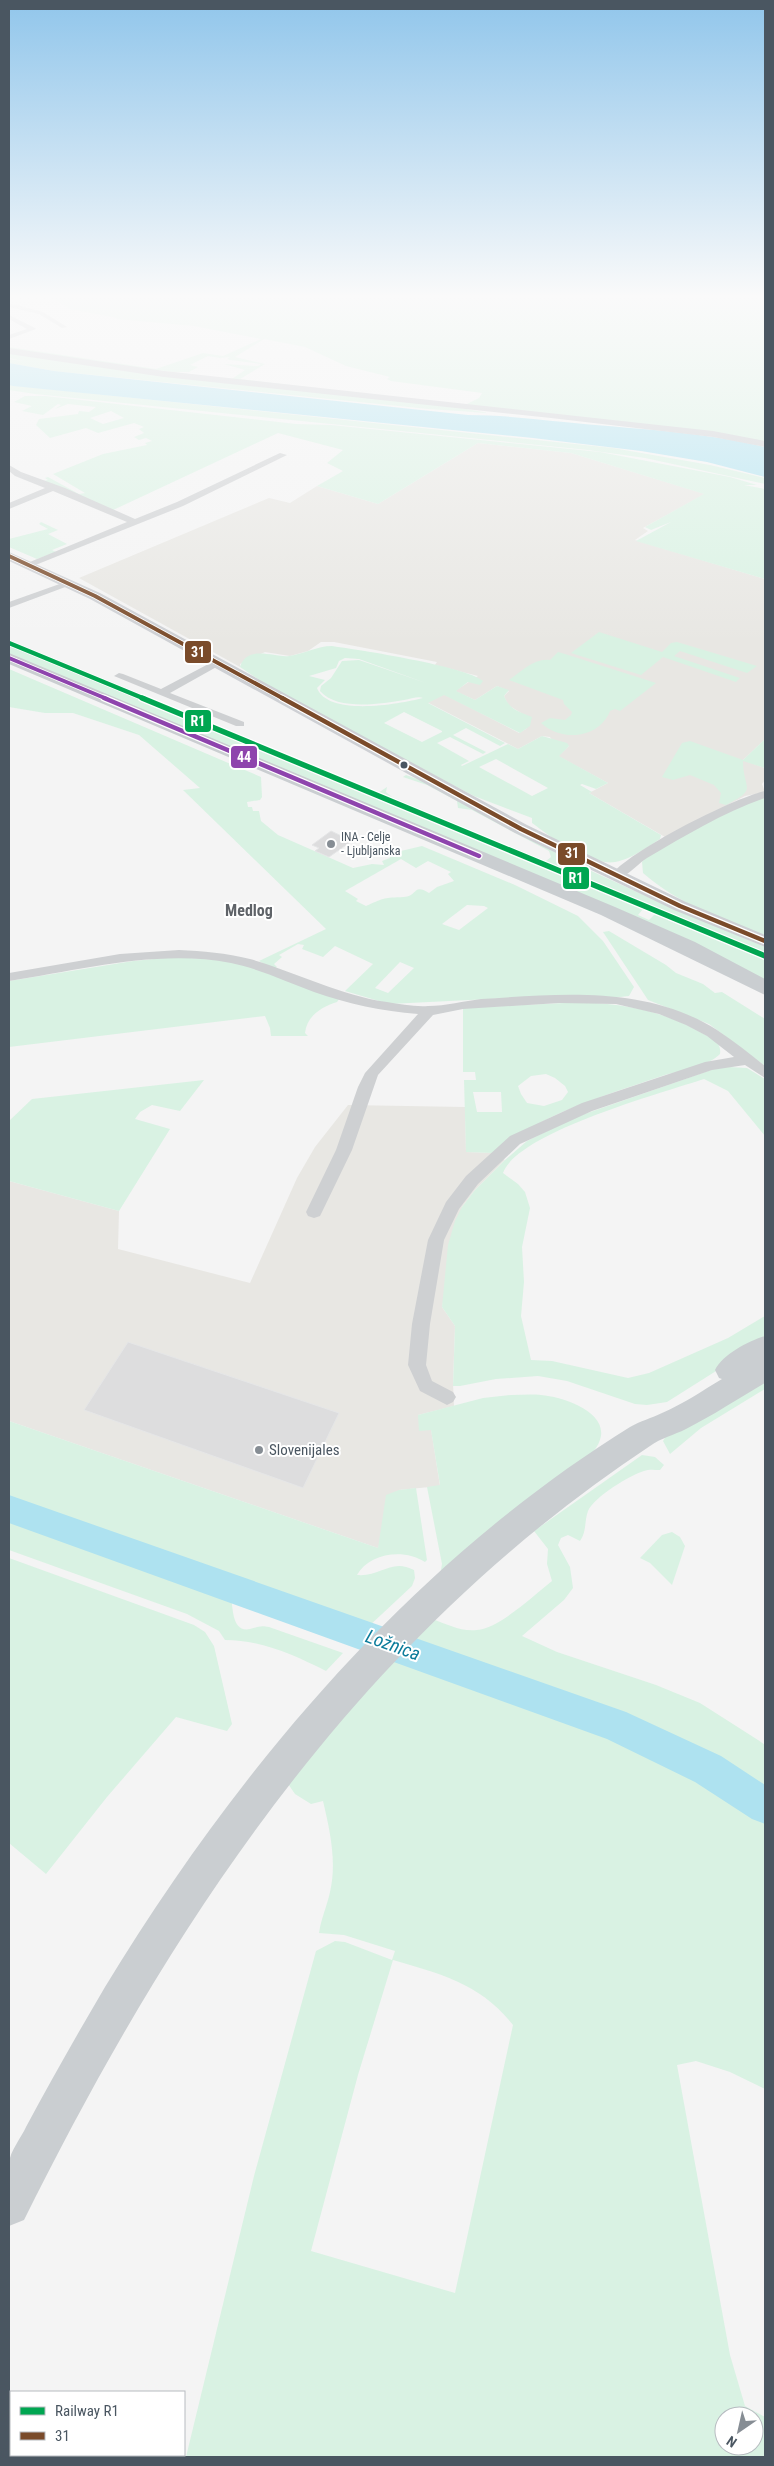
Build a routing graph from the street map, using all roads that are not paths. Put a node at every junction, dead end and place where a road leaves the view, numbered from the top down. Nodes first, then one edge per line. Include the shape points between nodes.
1 (532, 413) edge
2 (765, 444) edge
3 (283, 455) dead end
4 (9, 467) edge
5 (52, 488) junction
6 (9, 506) edge
7 (135, 522) junction
8 (9, 556) edge
9 (30, 564) junction
10 (71, 583) junction
11 (9, 605) edge
12 (9, 658) edge
13 (216, 663) junction
14 (119, 676) dead end
15 (162, 693) junction
16 (240, 724) dead end
17 (765, 794) edge
18 (616, 876) junction
19 (628, 920) junction
20 (765, 941) edge
21 (9, 977) edge
22 (765, 988) edge
23 (765, 1005) edge
24 (429, 1011) junction
25 (750, 1060) junction
26 (765, 1073) edge
27 (314, 1212) dead end
28 (765, 1348) edge
29 (765, 1369) edge
30 (447, 1397) dead end
31 (647, 1432) junction
32 (9, 2205) edge

1 - 2 street via 713,434
3 - 7 street
4 - 5 street
5 - 6 street
5 - 7 street
7 - 9 street
8 - 9 street
9 - 10 street
10 - 11 street
10 - 13 street
12 - 19 main road
13 - 15 street
13 - 18 street via 466,800
14 - 15 street
15 - 16 street
17 - 18 street via 736,804 641,856
18 - 20 street
19 - 22 main road
19 - 23 main road
21 - 24 street via 128,959 204,955 232,959 346,998 380,1006
24 - 25 street via 560,999 616,1000 662,1010 691,1022 712,1032
24 - 27 street via 372,1073 344,1150
25 - 26 street
25 - 30 street via 710,1066 587,1107 515,1140 472,1180 452,1206 436,1240 421,1324 417,1365 420,1376 426,1386
28 - 31 main road via 665,1411
29 - 31 main road via 677,1420
31 - 32 main road via 498,1541 419,1612 263,1787 181,1903 113,2008

